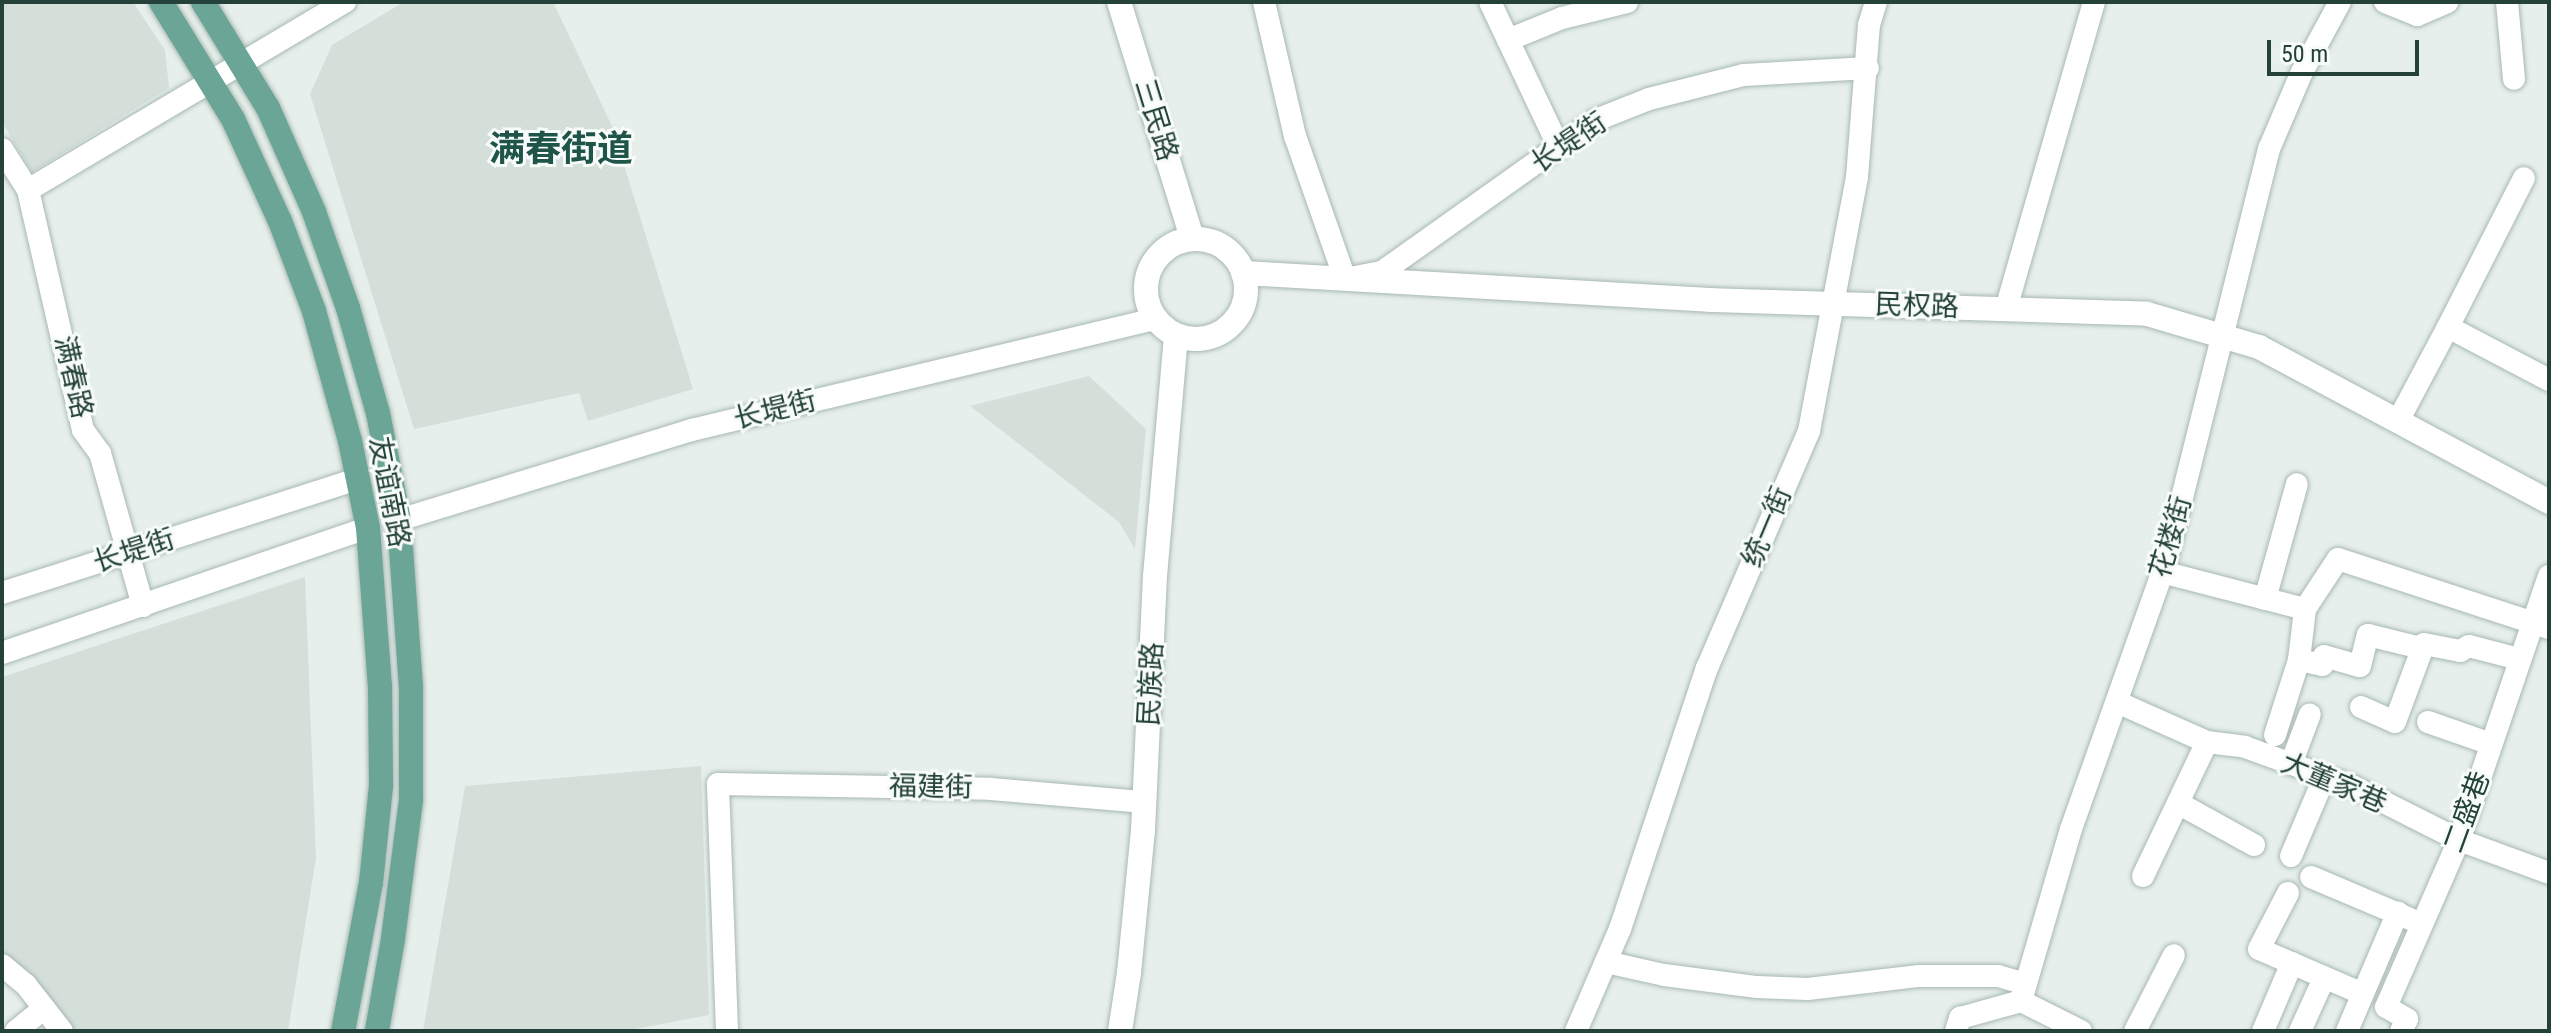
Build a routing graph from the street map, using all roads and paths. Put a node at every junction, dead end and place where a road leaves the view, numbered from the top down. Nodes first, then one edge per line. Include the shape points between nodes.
1 (161, 2) edge
2 (203, 2) edge
3 (345, 2) edge
4 (1119, 2) edge
5 (1264, 2) edge
6 (1490, 2) edge
7 (1627, 2) edge
8 (1876, 2) edge
9 (2094, 2) edge
10 (2340, 2) edge
11 (2385, 2) edge
12 (2447, 2) edge
13 (2507, 2) edge
14 (1508, 40) junction
15 (240, 62) junction
16 (1868, 68) junction
17 (211, 78) junction
18 (2514, 79) dead end
19 (1559, 147) junction
20 (2, 149) edge
21 (2524, 178) dead end
22 (28, 190) junction
23 (1192, 238) junction
24 (1243, 273) junction
25 (1345, 279) junction
26 (1831, 304) junction
27 (2006, 309) junction
28 (1156, 319) junction
29 (2448, 327) junction
30 (1176, 336) junction
31 (2224, 337) junction
32 (2549, 380) edge
33 (2398, 421) junction
34 (358, 479) junction
35 (2297, 484) dead end
36 (2549, 502) edge
37 (399, 520) junction
38 (368, 528) junction
39 (128, 554) junction
40 (2162, 572) junction
41 (2549, 576) edge
42 (2, 593) edge
43 (2265, 599) junction
44 (143, 606) junction
45 (2305, 609) junction
46 (2540, 625) edge
47 (2421, 648) junction
48 (2, 653) edge
49 (2519, 659) junction
50 (2299, 660) junction
51 (2117, 702) junction
52 (2361, 707) dead end
53 (2283, 709) junction
54 (2428, 722) dead end
55 (2275, 735) dead end
56 (2207, 742) junction
57 (2491, 744) junction
58 (2291, 764) junction
59 (2325, 776) junction
60 (1144, 802) junction
61 (2178, 803) junction
62 (2459, 840) junction
63 (2254, 845) dead end
64 (2291, 856) dead end
65 (2549, 873) edge
66 (2143, 876) dead end
67 (2311, 877) dead end
68 (2288, 893) dead end
69 (2398, 912) junction
70 (2421, 926) junction
71 (2174, 955) dead end
72 (1606, 962) junction
73 (2292, 963) junction
74 (2, 965) edge
75 (2324, 978) junction
76 (2024, 992) junction
77 (2363, 994) junction
78 (44, 1008) junction
79 (16, 1031) edge
80 (62, 1031) edge
81 (343, 1031) edge
82 (377, 1031) edge
83 (727, 1031) edge
84 (1120, 1031) edge
85 (1576, 1031) edge
86 (1956, 1031) edge
87 (2081, 1031) edge
88 (2135, 1031) edge
89 (2263, 1031) edge
90 (2300, 1031) edge
91 (2347, 1031) edge
92 (2401, 1031) edge

1 - 17 main road, 友谊南路
2 - 15 main road, 友谊南路
3 - 15 street
4 - 23 street, 三民路
5 - 25 street via 1295,136
6 - 14 street
7 - 14 street via 1562,18
8 - 16 street, 统一街 via 1869,25
9 - 27 street
10 - 31 street, 花楼街 via 2269,149
11 - 12 street via 2417,15
13 - 18 street
14 - 19 street
15 - 17 street
15 - 37 main road, 友谊南路 via 268,108 343,294 378,413
16 - 19 street, 长堤街 via 1744,75 1649,99 1596,120
16 - 26 street, 统一街 via 1857,177
17 - 22 street
17 - 34 main road, 友谊南路 via 280,221 314,311
19 - 25 street, 长堤街 via 1382,272
20 - 22 street, 满春路
21 - 29 street
22 - 39 street, 满春路 via 83,430 100,453
23 - 24 street via 1221,244
23 - 28 street via 1166,248 1149,269 1147,303
24 - 25 street, 民权路
24 - 30 street via 1245,303 1236,319 1215,336
25 - 26 street, 民权路
26 - 27 street, 民权路
26 - 72 street, 统一街 via 1809,431 1707,668
27 - 31 street, 民权路 via 2147,314
28 - 30 street
28 - 37 street, 长堤街 via 692,430
29 - 32 street
29 - 33 street
30 - 60 street, 民族路 via 1155,576
31 - 33 street, 民权路 via 2259,347
31 - 40 street, 花楼街
33 - 36 street, 民权路
34 - 38 main road, 友谊南路
34 - 39 street, 长堤街
35 - 43 street
37 - 82 main road, 友谊南路 via 411,688 411,800
38 - 44 street
38 - 81 main road, 友谊南路 via 380,686 381,786 371,882
39 - 42 street, 长堤街
39 - 44 street, 满春路
40 - 43 street
40 - 51 street, 花楼街
41 - 46 street, 二盛巷
43 - 45 street
44 - 48 street
45 - 46 street via 2338,559
45 - 50 street
46 - 49 street, 二盛巷
47 - 49 street via 2424,644 2460,651 2469,646
47 - 50 street via 2368,635 2360,666 2324,656 2322,665
47 - 52 street via 2395,722
49 - 57 street, 二盛巷
50 - 53 street
51 - 56 street, 大董家巷
51 - 76 street, 花楼街 via 2071,829
53 - 55 street
53 - 58 street via 2309,716
54 - 57 street
56 - 58 street, 大董家巷 via 2245,747
56 - 61 street
57 - 62 street, 二盛巷
58 - 59 street, 大董家巷
59 - 62 street, 大董家巷
59 - 64 street
60 - 83 street, 福建街 via 991,789 718,784
60 - 84 street, 民族路
61 - 63 street
61 - 66 street
62 - 65 street, 大董家巷
62 - 70 street, 二盛巷
67 - 69 street
68 - 73 street via 2259,949
69 - 70 street
69 - 77 street
70 - 92 street, 二盛巷 via 2386,1007 2407,1019
71 - 88 street
72 - 76 street via 1732,985 1808,989 1919,976 1998,976
72 - 85 street, 统一街
73 - 75 street
73 - 89 street
74 - 78 street
75 - 77 street
75 - 90 street
76 - 86 street via 1960,1018
76 - 87 street
77 - 91 street
78 - 79 street
78 - 80 street

